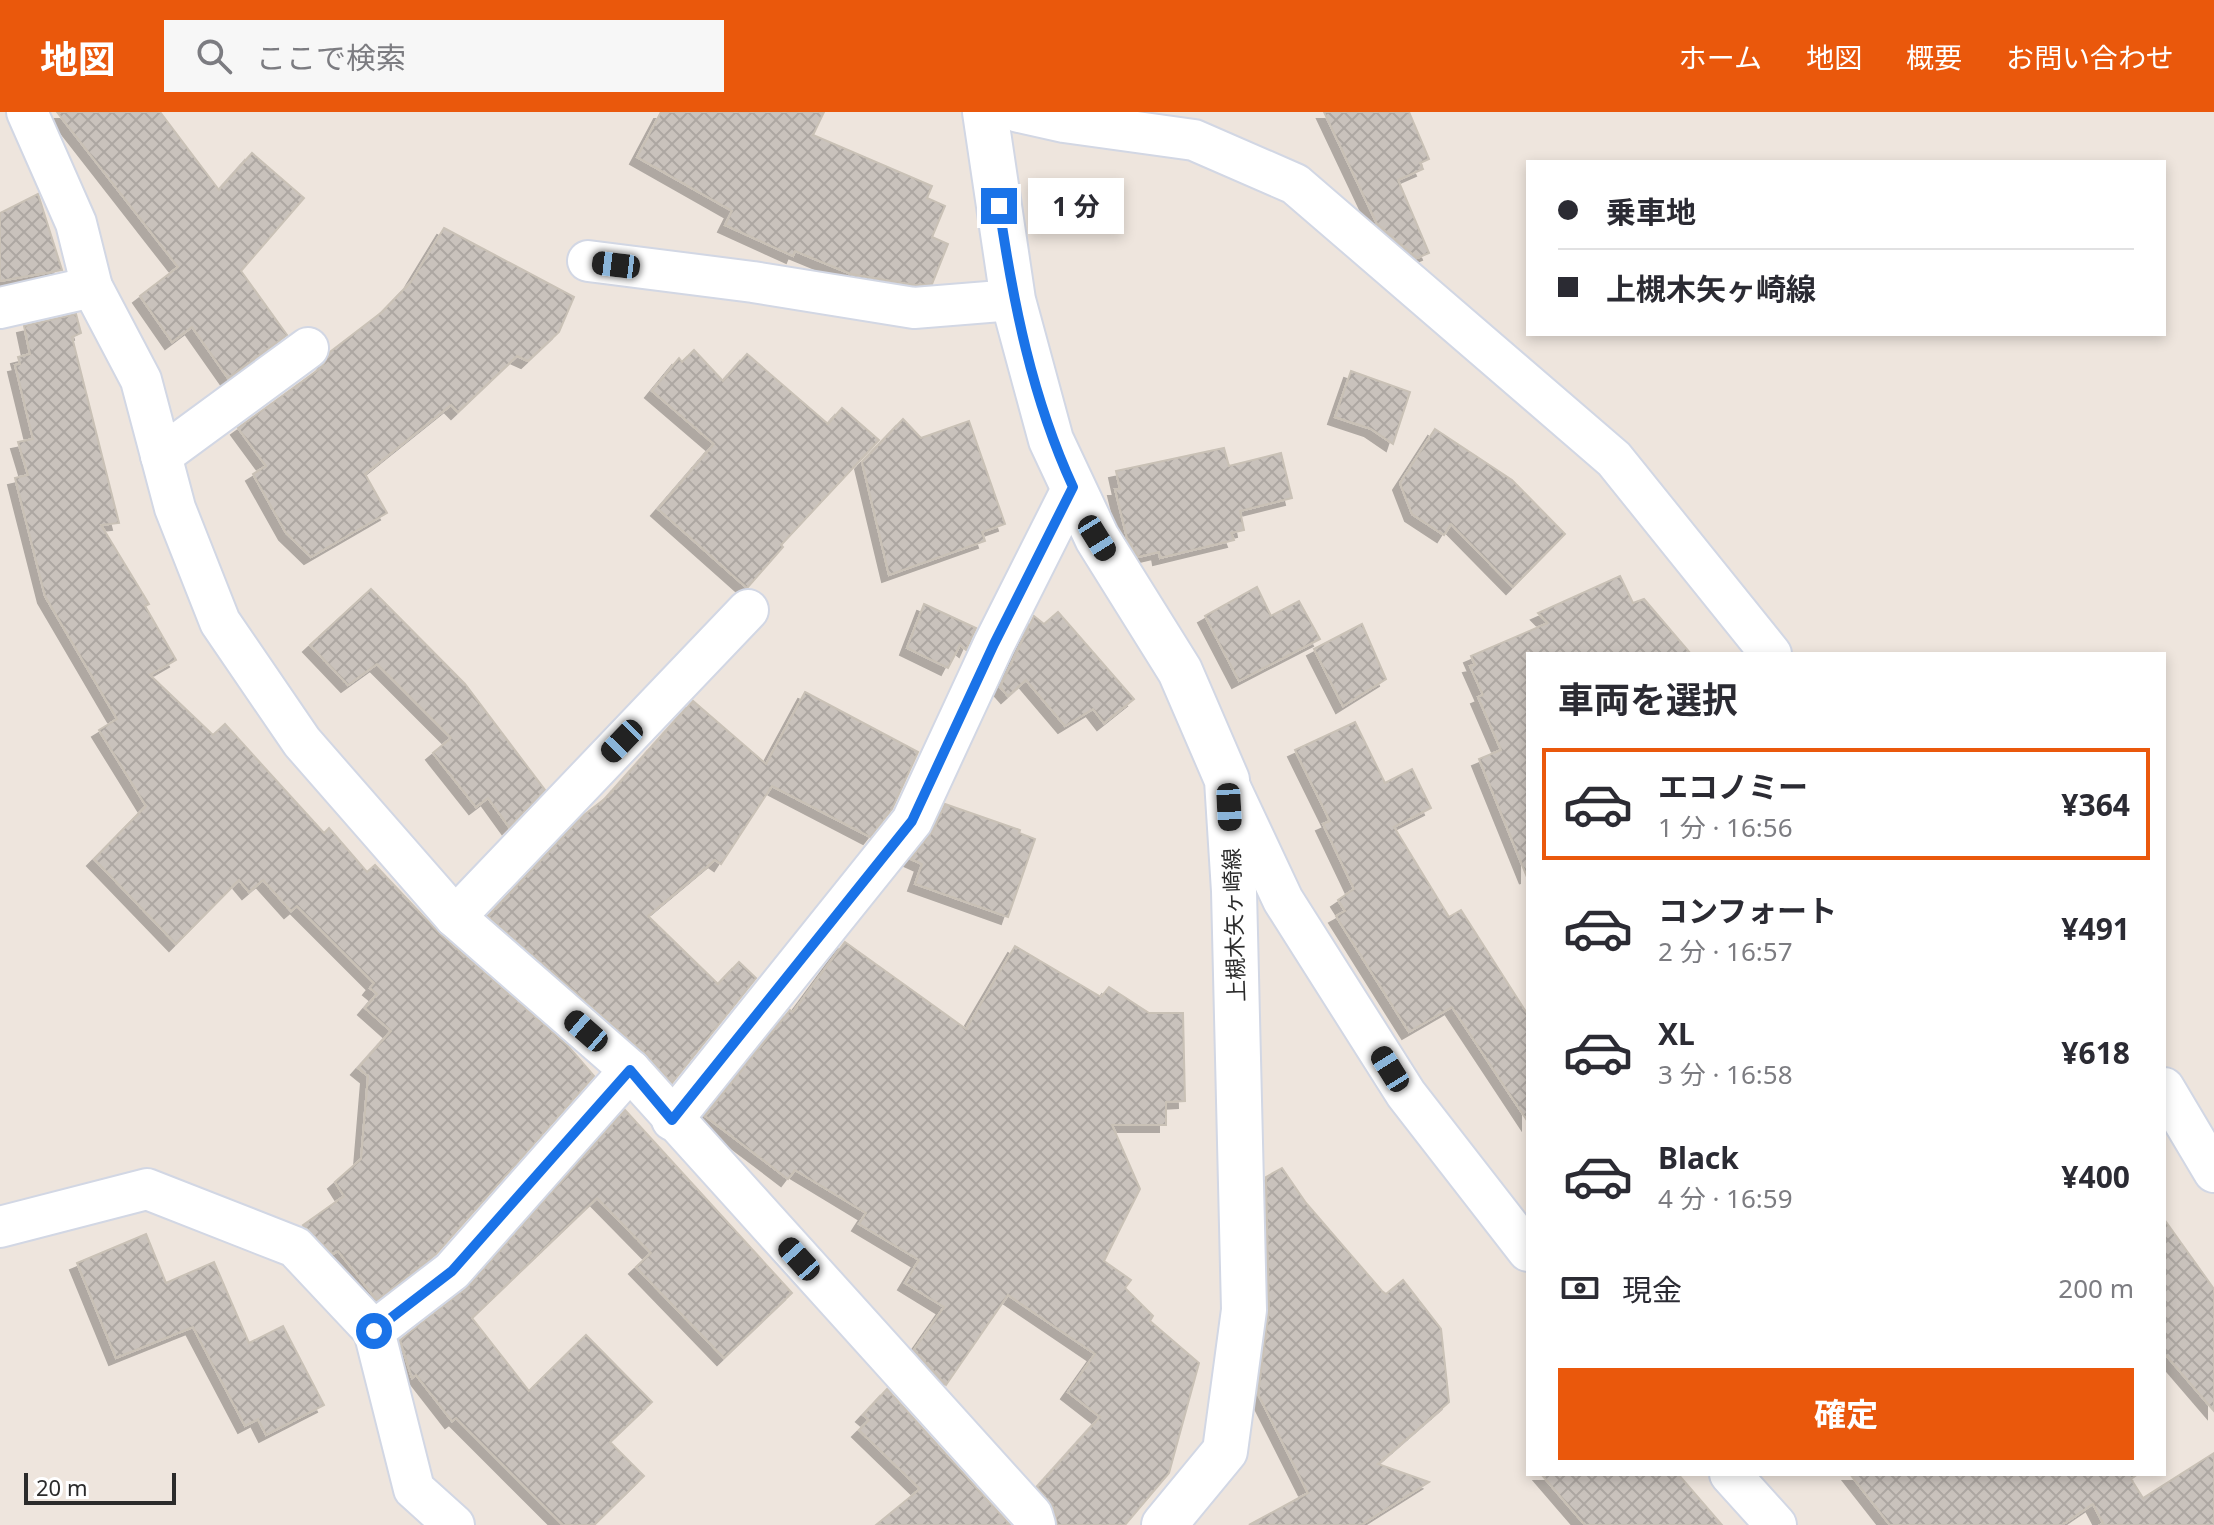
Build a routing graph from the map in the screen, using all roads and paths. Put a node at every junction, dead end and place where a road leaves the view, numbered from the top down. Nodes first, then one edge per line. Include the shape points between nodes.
1 (27, 112) edge
2 (985, 112) edge
3 (1019, 112) edge
4 (588, 261) dead end
5 (92, 287) junction
6 (1013, 300) junction
7 (0, 308) edge
8 (308, 348) dead end
9 (161, 456) junction
10 (1073, 487) junction
11 (748, 610) dead end
12 (1769, 652) edge
13 (1227, 780) junction
14 (455, 917) junction
15 (630, 1070) junction
16 (2166, 1091) edge
17 (672, 1120) junction
18 (2214, 1172) edge
19 (0, 1227) edge
20 (1526, 1248) edge
21 (374, 1331) junction
22 (1732, 1476) edge
23 (454, 1525) edge
24 (1035, 1525) edge
25 (1164, 1525) edge
26 (1776, 1525) edge

1 - 5 street via 76,223
2 - 6 main road, 上槻木矢ヶ崎線
3 - 12 street via 1194,140 1295,184 1614,459
4 - 6 street via 914,308
5 - 7 street
5 - 9 street via 141,380
6 - 10 main road, 上槻木矢ヶ崎線 via 1051,440
8 - 9 street
9 - 14 street via 175,508 220,622 302,742
10 - 13 main road, 上槻木矢ヶ崎線 via 1097,538 1180,671
10 - 17 street via 912,821
11 - 14 street
13 - 20 street via 1283,900 1406,1094
13 - 25 main road, 上槻木矢ヶ崎線 via 1244,1310 1225,1451
14 - 15 street
15 - 17 street
15 - 21 street via 452,1271
16 - 18 street
17 - 24 street via 1032,1515
19 - 21 street via 147,1189 295,1247
21 - 23 street via 414,1489
22 - 26 street

